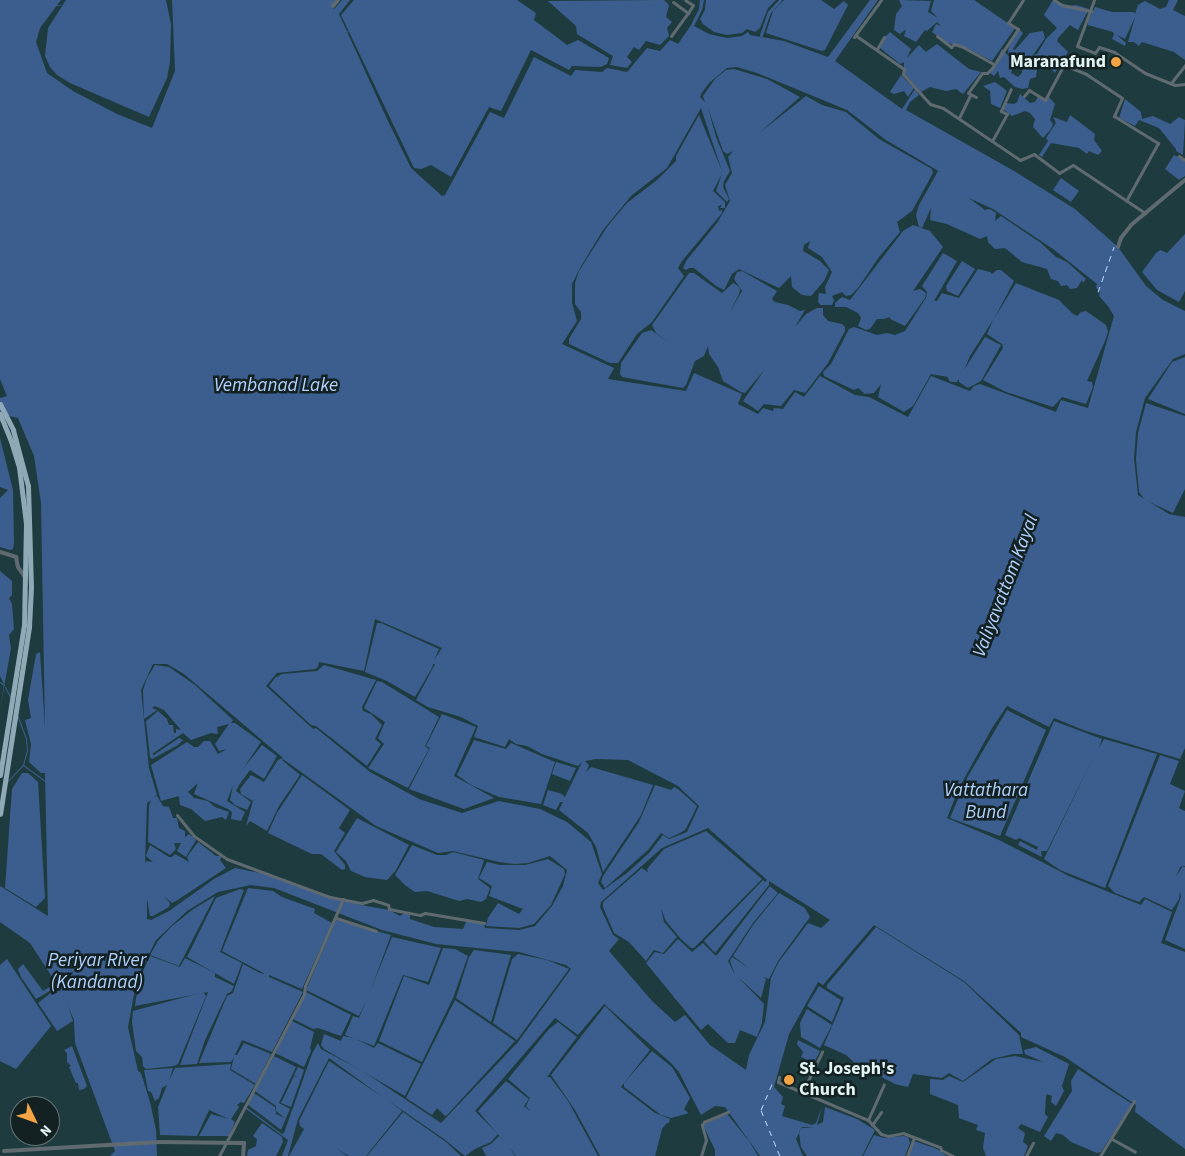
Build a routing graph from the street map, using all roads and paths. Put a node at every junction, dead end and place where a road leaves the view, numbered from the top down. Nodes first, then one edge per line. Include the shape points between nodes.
1 (338, 0) edge
2 (685, 0) edge
3 (881, 0) edge
4 (1023, 0) edge
5 (1054, 0) edge
6 (1094, 0) edge
7 (674, 2) dead end
8 (333, 6) dead end
9 (1091, 11) junction
10 (688, 13) junction
11 (671, 36) dead end
12 (937, 36) dead end
13 (884, 37) dead end
14 (878, 49) junction
15 (994, 64) junction
16 (1185, 65) edge
17 (1171, 83) junction
18 (1185, 84) edge
19 (1011, 89) dead end
20 (970, 95) junction
21 (1024, 96) dead end
22 (976, 98) dead end
23 (959, 118) junction
24 (992, 141) junction
25 (1179, 156) dead end
26 (1185, 160) edge
27 (1185, 180) edge
28 (1126, 201) junction
29 (1145, 213) junction
30 (1118, 247) dead end
31 (0, 404) edge
32 (0, 414) edge
33 (6, 420) junction
34 (0, 552) edge
35 (25, 577) junction
36 (11, 726) junction
37 (0, 775) edge
38 (0, 814) edge
39 (177, 815) dead end
40 (344, 900) junction
41 (337, 918) junction
42 (484, 923) dead end
43 (376, 931) dead end
44 (822, 1052) dead end
45 (779, 1077) dead end
46 (884, 1084) dead end
47 (802, 1093) junction
48 (877, 1093) dead end
49 (1134, 1102) dead end
50 (728, 1112) dead end
51 (881, 1112) dead end
52 (867, 1120) junction
53 (872, 1125) junction
54 (914, 1138) junction
55 (1112, 1139) junction
56 (1033, 1143) dead end
57 (2, 1151) edge
58 (1135, 1152) dead end
59 (219, 1156) edge
60 (243, 1156) edge
61 (701, 1156) edge
62 (906, 1156) edge
63 (953, 1156) edge
64 (1026, 1156) edge
65 (1100, 1156) edge

1 - 8 street
2 - 10 street via 693,5
3 - 14 street via 855,36
4 - 15 street via 1008,23 1018,29
5 - 9 street
6 - 9 street
7 - 10 street
9 - 17 street via 1077,46 1095,53 1099,48 1114,52 1145,72
10 - 11 street
12 - 15 street via 951,47 954,44 963,47
13 - 14 street
14 - 23 street via 904,69 903,74 930,104
15 - 20 street via 988,73 982,73 968,93
16 - 17 street
17 - 18 street
19 - 24 street via 1001,111 1007,114
20 - 22 street
20 - 23 street
21 - 28 street via 1029,90 1045,100 1064,65 1086,74 1122,98 1114,116 1158,143
23 - 24 street
24 - 28 street via 1020,160 1034,154 1060,173 1073,165
25 - 26 street
27 - 29 street
28 - 29 street
29 - 30 street via 1126,230
31 - 33 highway
32 - 33 highway
33 - 35 highway via 25,501
33 - 36 highway via 25,467 30,504 29,627
34 - 35 street via 16,558
35 - 36 highway via 24,625
36 - 37 highway
36 - 38 highway
39 - 40 street via 194,836 227,859
40 - 41 street
40 - 42 street via 362,903 373,900 388,905 389,909 420,916 425,913
41 - 43 street
41 - 59 street via 304,994
44 - 47 street
45 - 47 street via 778,1082
46 - 52 street
47 - 52 street
48 - 52 street
49 - 55 street
50 - 61 street via 702,1124 706,1140
51 - 53 street
52 - 53 street
53 - 54 street via 881,1134 903,1133
54 - 62 street
54 - 63 street via 940,1147
55 - 58 street
55 - 65 street
56 - 64 street
57 - 60 street, bridge via 160,1142 244,1143

